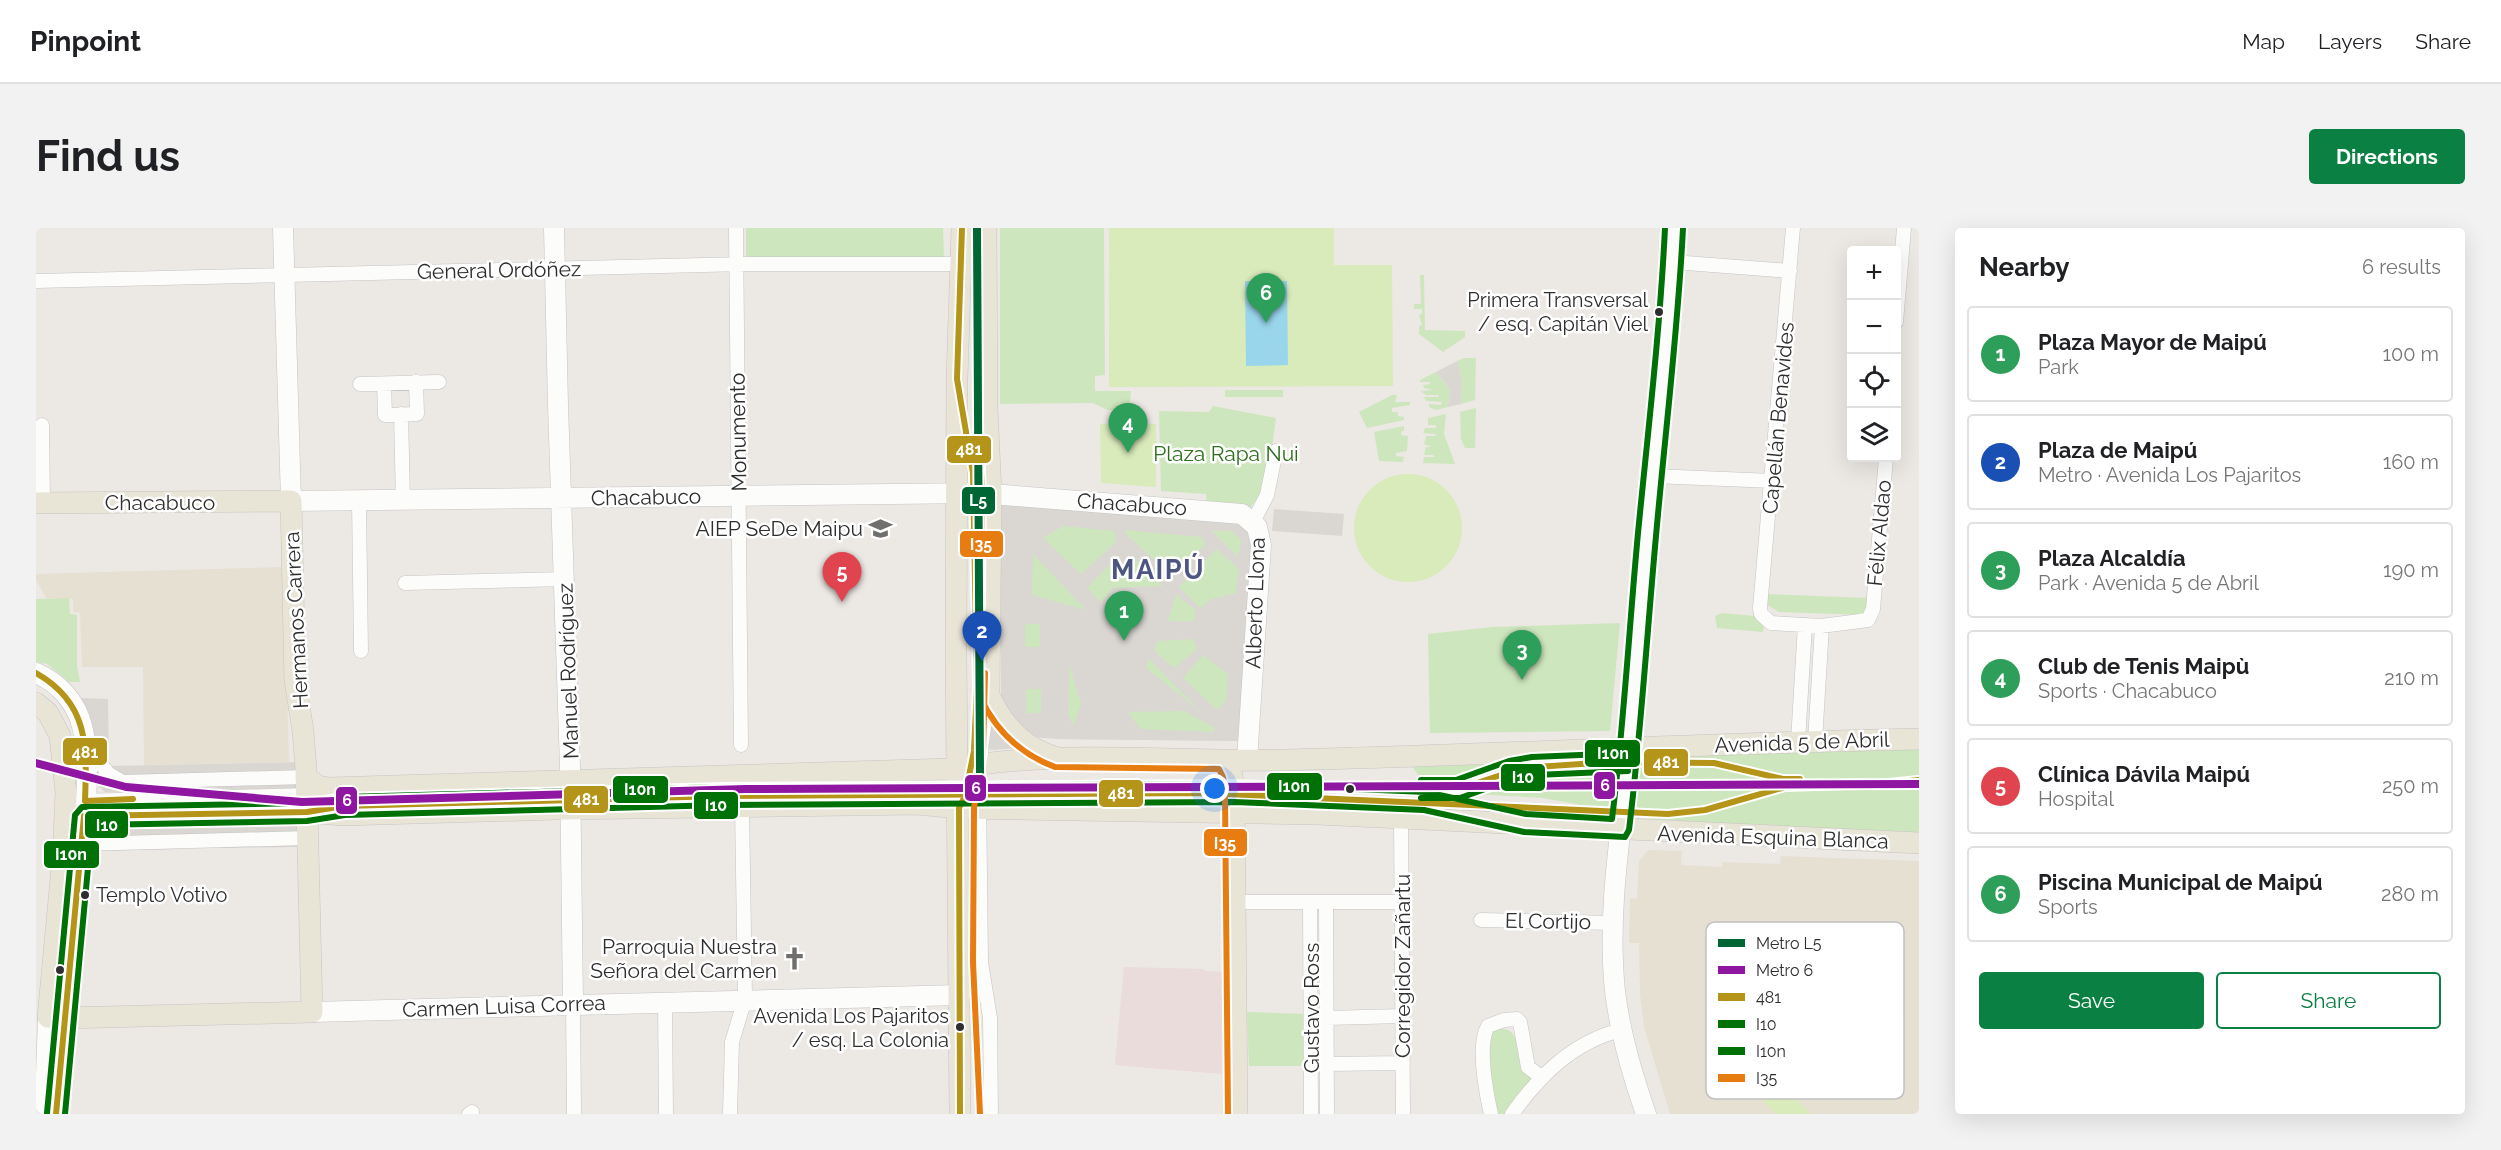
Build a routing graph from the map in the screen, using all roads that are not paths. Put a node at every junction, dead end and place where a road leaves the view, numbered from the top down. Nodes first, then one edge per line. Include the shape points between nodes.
1 (283, 228) edge
2 (554, 228) edge
3 (736, 228) edge
4 (962, 228) edge
5 (986, 228) edge
6 (1674, 228) edge
7 (1793, 228) edge
8 (1904, 228) edge
9 (1672, 262) junction
10 (962, 264) junction
11 (736, 265) junction
12 (555, 269) junction
13 (1790, 271) junction
14 (284, 275) junction
15 (36, 281) edge
16 (1898, 300) edge
17 (416, 382) junction
18 (439, 382) dead end
19 (360, 384) dead end
20 (384, 384) junction
21 (401, 414) junction
22 (42, 425) dead end
23 (1276, 451) dead end
24 (1886, 462) edge
25 (1653, 476) junction
26 (1773, 481) junction
27 (957, 493) junction
28 (991, 493) junction
29 (738, 495) junction
30 (562, 498) junction
31 (291, 501) junction
32 (359, 501) junction
33 (404, 501) junction
34 (40, 503) edge
35 (1253, 522) junction
36 (565, 579) junction
37 (405, 583) dead end
38 (1805, 625) junction
39 (1822, 626) junction
40 (361, 651) dead end
41 (36, 673) edge
42 (989, 695) junction
43 (36, 703) edge
44 (1919, 738) edge
45 (1807, 741) junction
46 (741, 745) dead end
47 (85, 746) junction
48 (1630, 749) junction
49 (1058, 758) junction
50 (1225, 760) junction
51 (1247, 760) junction
52 (980, 763) junction
53 (958, 767) junction
54 (571, 782) junction
55 (307, 795) junction
56 (742, 807) junction
57 (78, 808) junction
58 (959, 808) junction
59 (980, 808) junction
60 (571, 810) junction
61 (1234, 812) junction
62 (1401, 818) junction
63 (1620, 829) junction
64 (307, 838) junction
65 (1919, 843) edge
66 (81, 844) junction
67 (1235, 903) junction
68 (1310, 903) junction
69 (1326, 903) junction
70 (1402, 903) junction
71 (1481, 920) dead end
72 (1614, 923) junction
73 (960, 995) junction
74 (745, 999) junction
75 (665, 1002) junction
76 (573, 1004) junction
77 (312, 1012) junction
78 (1402, 1016) junction
79 (56, 1018) junction
80 (1327, 1018) junction
81 (1622, 1030) junction
82 (1403, 1063) junction
83 (1327, 1064) junction
84 (1541, 1077) junction
85 (48, 1113) edge
86 (574, 1114) edge
87 (666, 1114) edge
88 (730, 1114) edge
89 (960, 1114) edge
90 (991, 1114) edge
91 (1237, 1114) edge
92 (1311, 1114) edge
93 (1327, 1114) edge
94 (1403, 1114) edge
95 (1491, 1114) edge
96 (1512, 1114) edge
97 (1646, 1114) edge

1 - 14 main road, Hermanos Carrera
2 - 12 main road, Manuel Rodríguez
3 - 11 street, Monumento
4 - 10 main road
5 - 28 main road
6 - 9 main road
7 - 13 street, Capellán Benavides
8 - 16 street
9 - 13 street
9 - 25 main road
10 - 11 street, General Ordóñez
10 - 27 main road
11 - 12 street, General Ordóñez
11 - 29 street, Monumento
12 - 14 street, General Ordóñez
12 - 30 main road, Manuel Rodríguez
13 - 26 street, Capellán Benavides
14 - 15 street, General Ordóñez
14 - 31 main road, Hermanos Carrera
17 - 18 street
17 - 20 street
17 - 21 street via 417,414
19 - 20 street
20 - 21 street via 385,415
21 - 33 street
22 - 34 street
23 - 35 street, Alberto Llona via 1267,495
24 - 39 street, Félix Aldao via 1873,609 1868,620 1860,623
25 - 26 street
25 - 48 main road
26 - 38 street, Capellán Benavides via 1761,614 1771,623
27 - 28 main road, Chacabuco
27 - 29 main road, Chacabuco
27 - 53 main road
28 - 35 main road, Chacabuco via 1235,513
28 - 42 main road
29 - 30 main road, Chacabuco
29 - 46 street, Monumento
30 - 33 main road, Chacabuco
30 - 36 main road, Manuel Rodríguez
31 - 32 main road, Chacabuco
31 - 34 main road, Chacabuco
31 - 55 main road, Hermanos Carrera via 295,680 305,745
32 - 33 main road, Chacabuco
32 - 40 street
35 - 51 main road, Alberto Llona via 1261,545
36 - 37 street
36 - 54 main road, Manuel Rodríguez
38 - 39 street
38 - 45 street
39 - 45 street
41 - 47 main road via 55,683 69,700 82,726
42 - 49 main road via 1015,734 1035,749
42 - 52 street
43 - 57 main road via 48,713 60,736 64,770
44 - 45 main road, Avenida 5 de Abril
45 - 48 main road, Avenida 5 de Abril
47 - 55 street, Avenida 5 de Abril via 109,774 123,782
47 - 57 main road
48 - 51 main road, Avenida 5 de Abril
48 - 63 main road
49 - 50 main road, Avenida 5 de Abril
49 - 52 main road, Avenida 5 de Abril
50 - 51 main road, Avenida 5 de Abril
50 - 61 main road via 1233,779
52 - 53 main road, Avenida 5 de Abril
52 - 59 street
53 - 54 main road, Avenida 5 de Abril
53 - 58 main road
54 - 55 main road, Avenida 5 de Abril via 318,786
54 - 60 main road, Manuel Rodríguez
55 - 57 street
55 - 60 main road, Avenida 5 de Abril via 343,816
55 - 64 main road, Hermanos Carrera
56 - 58 main road, Avenida 5 de Abril via 917,804
56 - 60 main road, Avenida 5 de Abril
56 - 74 street
57 - 66 main road
57 - 79 main road via 63,857
58 - 59 main road, Avenida 5 de Abril
58 - 73 main road
59 - 61 main road, Avenida Esquina Blanca
59 - 90 street via 981,962 990,1018
60 - 76 main road, Manuel Rodríguez
61 - 62 main road, Avenida Esquina Blanca
61 - 67 main road
62 - 63 main road, Avenida Esquina Blanca
62 - 70 street, Corregidor Zañartu
63 - 65 main road, Avenida Esquina Blanca
63 - 72 main road
64 - 66 street
64 - 77 main road, Hermanos Carrera
66 - 79 main road
67 - 68 street
67 - 91 main road
68 - 69 street
68 - 92 street, Gustavo Ross
69 - 70 street
69 - 80 street, Gustavo Ross
70 - 78 street, Corregidor Zañartu
71 - 72 street, El Cortijo
72 - 81 main road via 1615,989
73 - 74 main road, Carmen Luisa Correa
73 - 89 main road
74 - 75 main road, Carmen Luisa Correa
74 - 88 street via 732,1041
75 - 76 main road, Carmen Luisa Correa
75 - 87 street
76 - 77 main road, Carmen Luisa Correa
76 - 86 street, Manuel Rodríguez
77 - 79 main road, Carmen Luisa Correa
78 - 80 street
78 - 82 street, Corregidor Zañartu
79 - 85 main road
80 - 83 street, Gustavo Ross
81 - 84 street via 1582,1044
81 - 97 main road
82 - 83 street
82 - 94 street, Corregidor Zañartu
83 - 93 street, Gustavo Ross
84 - 95 street via 1528,1067 1517,1019 1488,1026 1484,1041
84 - 96 street

